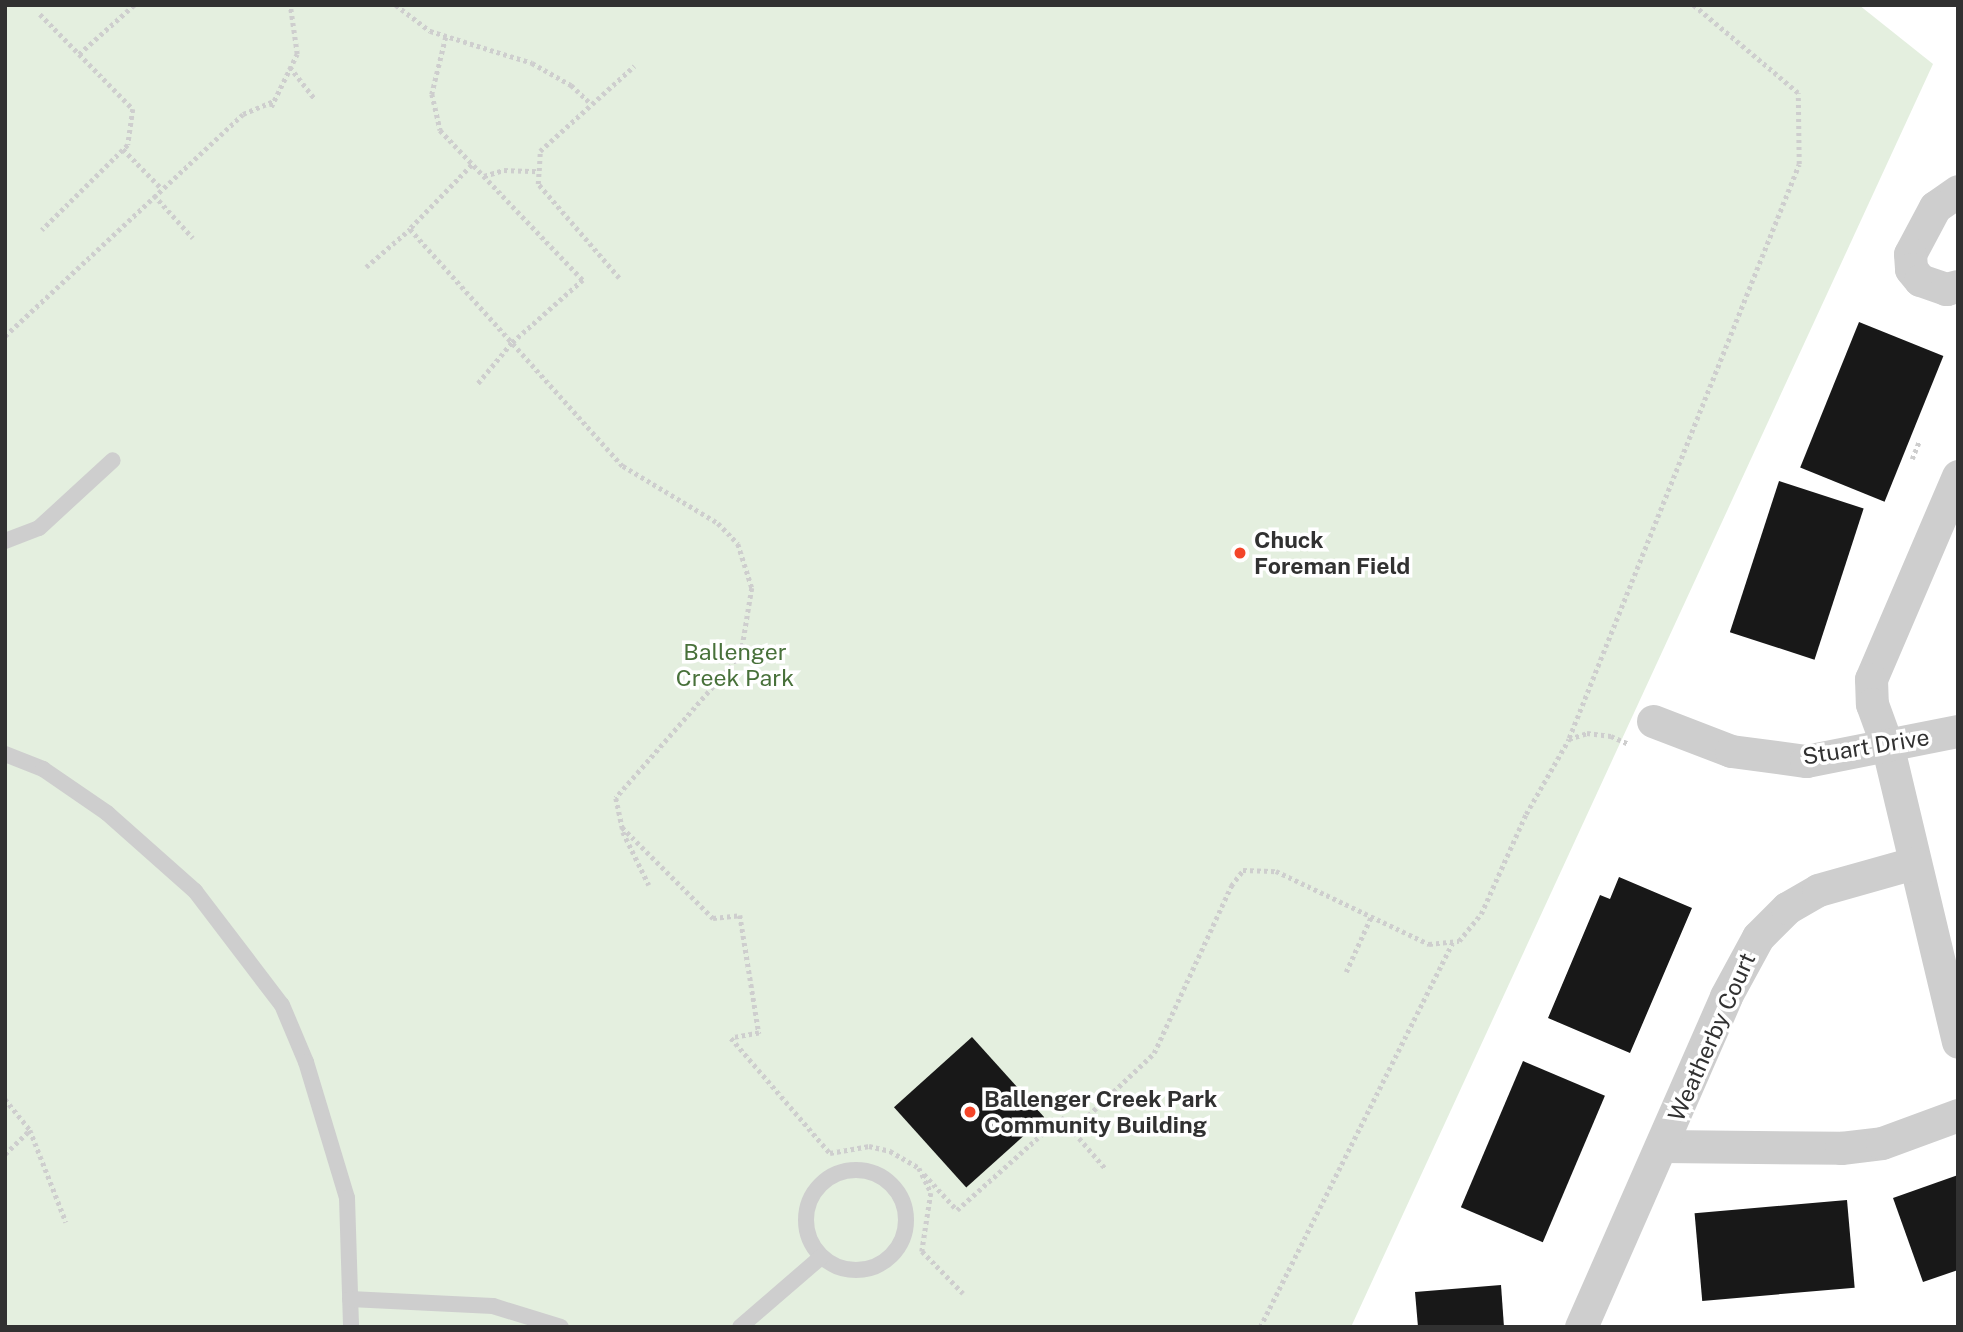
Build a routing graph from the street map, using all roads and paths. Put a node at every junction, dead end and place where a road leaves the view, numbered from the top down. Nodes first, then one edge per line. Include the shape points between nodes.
1 (134, 5) edge
2 (290, 5) edge
3 (396, 5) edge
4 (1693, 5) edge
5 (40, 14) dead end
6 (446, 37) junction
7 (79, 54) junction
8 (634, 66) dead end
9 (290, 68) junction
10 (315, 99) dead end
11 (589, 102) junction
12 (123, 149) junction
13 (472, 165) junction
14 (539, 172) junction
15 (484, 176) junction
16 (161, 188) junction
17 (1958, 191) edge
18 (153, 195) junction
19 (410, 229) junction
20 (42, 230) dead end
21 (193, 238) dead end
22 (366, 267) dead end
23 (619, 278) dead end
24 (1958, 286) edge
25 (5, 336) edge
26 (512, 343) junction
27 (477, 385) dead end
28 (1919, 442) dead end
29 (1912, 459) dead end
30 (113, 460) dead end
31 (1958, 476) edge
32 (5, 541) edge
33 (1653, 721) joint
34 (1958, 731) edge
35 (1569, 739) junction
36 (1888, 748) junction
37 (5, 754) edge
38 (622, 827) junction
39 (1914, 863) junction
40 (649, 885) dead end
41 (1371, 917) junction
42 (1452, 943) junction
43 (1346, 972) dead end
44 (1958, 1042) edge
45 (5, 1099) edge
46 (1958, 1115) edge
47 (30, 1130) junction
48 (1073, 1130) junction
49 (1663, 1146) junction
50 (5, 1154) edge
51 (919, 1168) junction
52 (1105, 1168) dead end
53 (66, 1222) dead end
54 (821, 1257) junction
55 (963, 1293) dead end
56 (350, 1299) junction
57 (351, 1327) edge
58 (561, 1327) edge
59 (740, 1327) edge
60 (1261, 1327) edge
61 (1581, 1327) edge

1 - 7 path
2 - 9 path via 297,38 297,54
3 - 6 path via 415,22
4 - 35 path via 1798,93 1799,164
5 - 7 path
6 - 11 path via 532,63 571,85
6 - 13 path via 433,83 432,108 440,130
7 - 12 path via 132,109 128,145
8 - 11 path
9 - 10 path
9 - 16 path via 272,104 243,114
11 - 14 path via 540,151
12 - 16 path
12 - 20 path
13 - 15 path
13 - 19 path
14 - 15 path via 504,170
14 - 23 path via 538,184
15 - 26 path via 583,280
16 - 18 path
17 - 24 street via 1935,207 1909,254 1911,269 1920,280 1945,289
18 - 21 path
18 - 25 path
19 - 22 path
19 - 26 path
26 - 27 path
26 - 38 path via 623,467 718,523 738,544 752,588 741,655 616,798
28 - 29 path
30 - 32 lane via 39,528
31 - 36 street via 1871,679 1872,704
33 - 35 path via 1639,749 1611,736 1587,733
33 - 36 street, Stuart Drive via 1731,751 1806,761
34 - 36 street, Stuart Drive
35 - 42 path via 1526,814 1481,914 1470,931
36 - 39 street
37 - 56 lane via 43,769 107,813 195,891 282,1006 306,1062 347,1198
38 - 40 path
38 - 51 path via 713,918 740,915 759,1033 730,1038 741,1054 830,1153 869,1146 890,1151
39 - 44 street
39 - 49 street, Weatherby Court via 1818,890 1787,908 1758,937 1726,996
41 - 42 path via 1429,944
41 - 43 path
41 - 48 path via 1276,870 1243,870 1231,886 1154,1053
42 - 60 path
45 - 47 path
46 - 49 street, Weatherby Court via 1882,1143 1841,1148
47 - 50 path
47 - 53 path
48 - 51 path via 1061,1117 957,1210
48 - 52 path
49 - 61 street, Weatherby Court
51 - 55 path via 931,1193 922,1251
54 - 54 lane via 853,1271 886,1261 905,1233 904,1206 891,1184 859,1170 826,1180 807,1208 811,1243
54 - 59 lane
56 - 57 lane
56 - 58 lane via 493,1306

